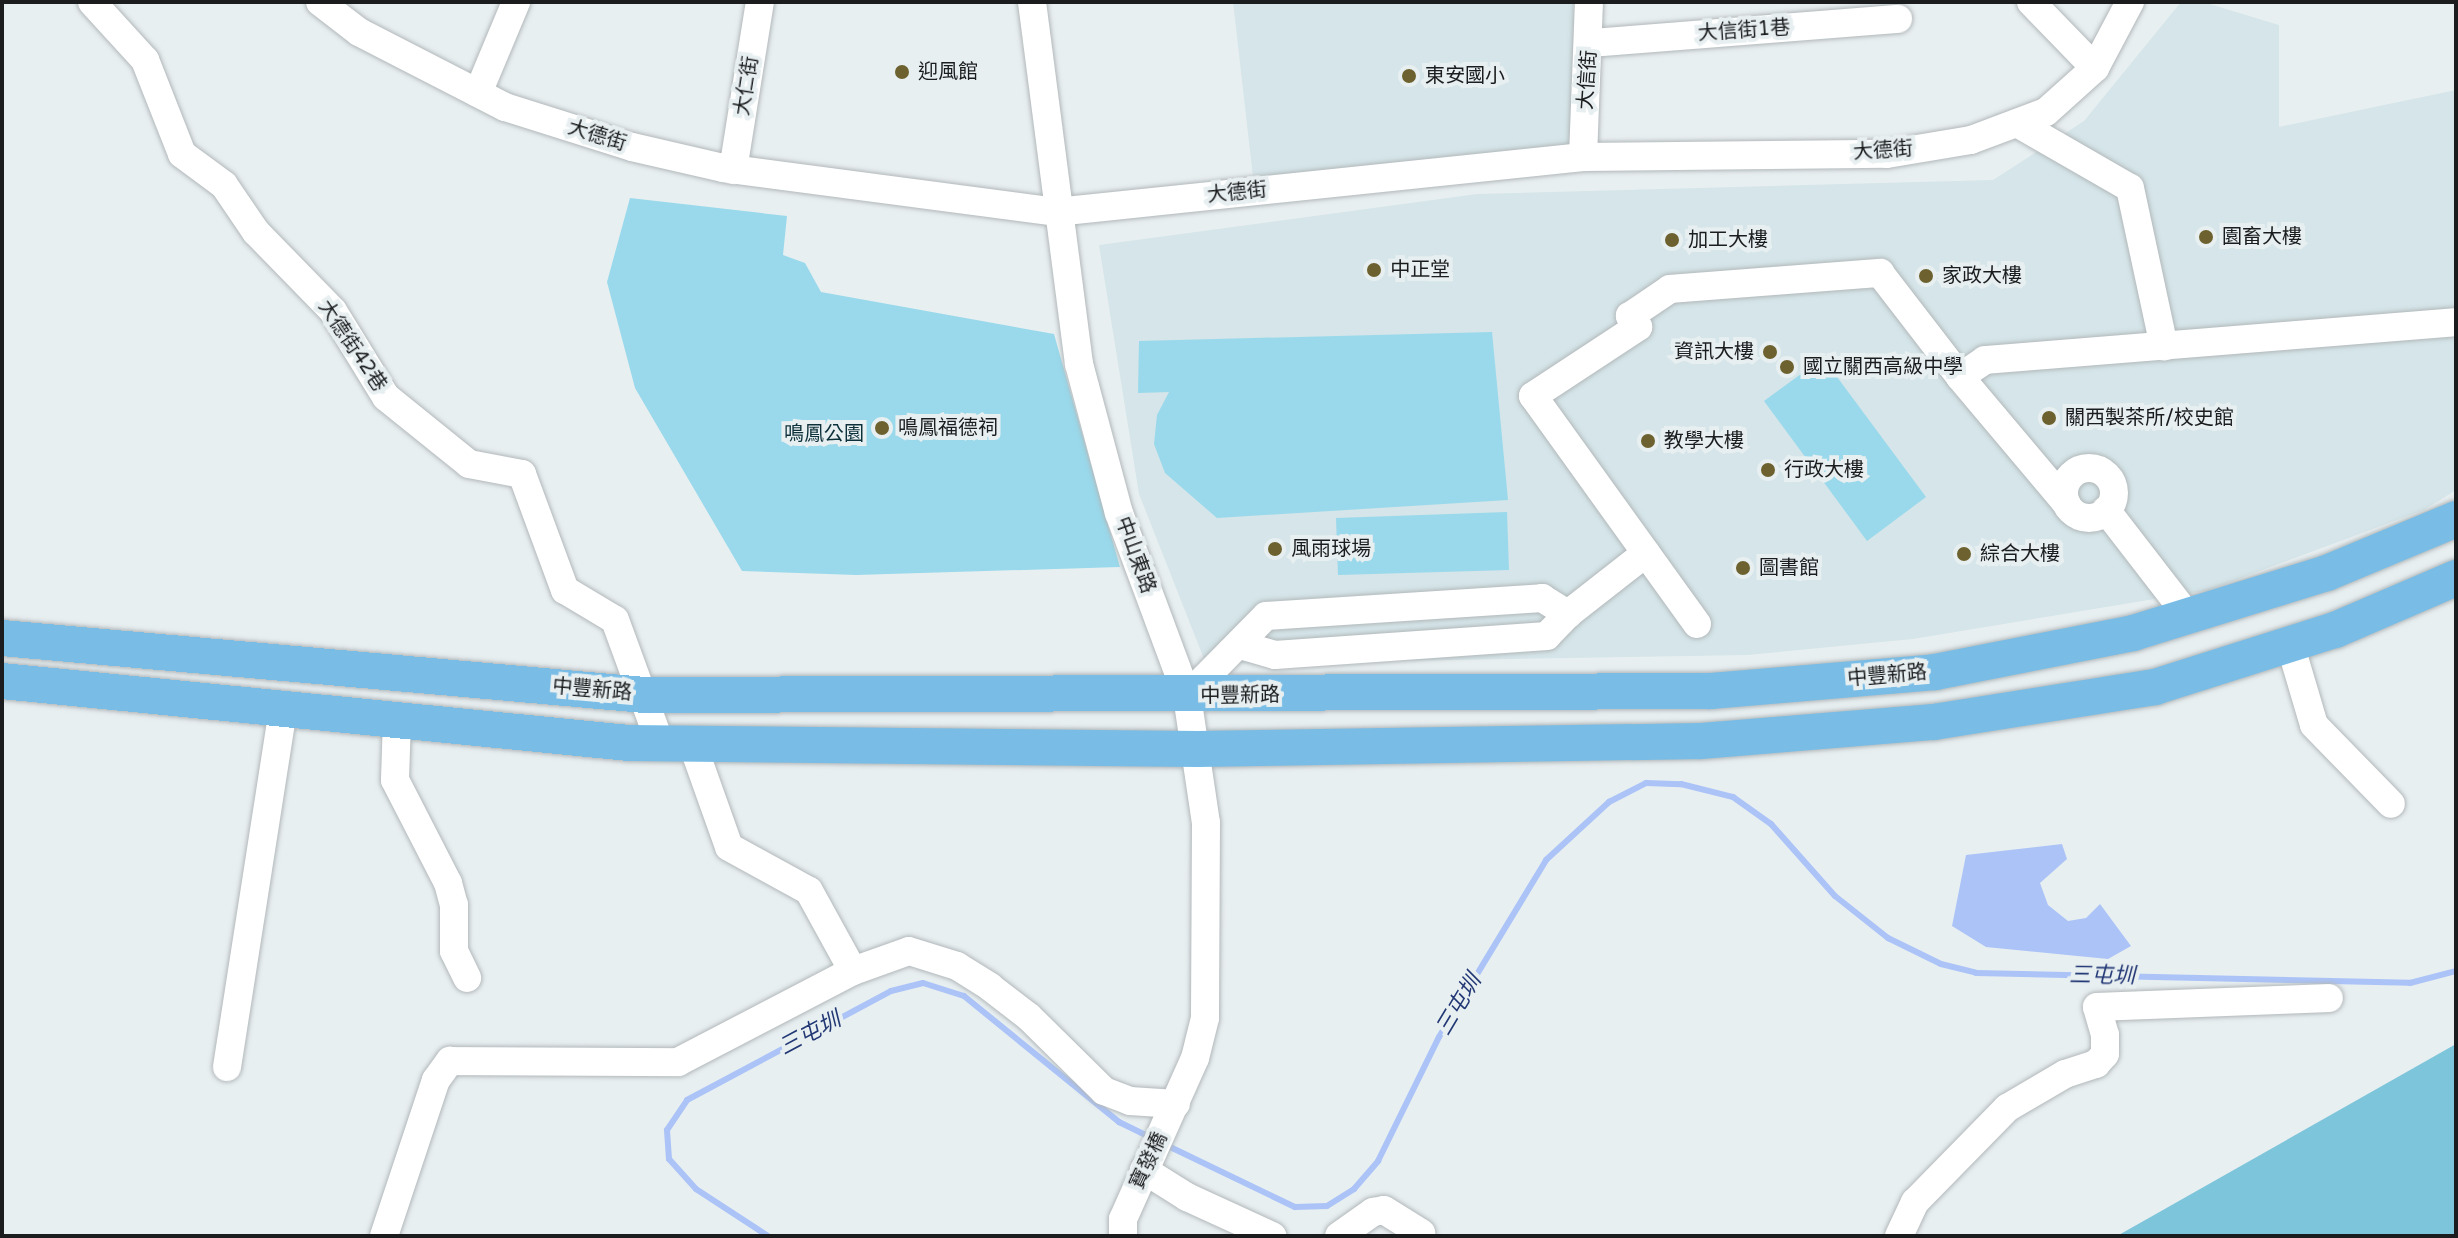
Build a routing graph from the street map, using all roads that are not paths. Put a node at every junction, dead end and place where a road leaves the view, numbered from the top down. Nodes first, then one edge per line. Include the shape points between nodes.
1 (92, 2) edge
2 (320, 2) edge
3 (516, 2) edge
4 (760, 2) edge
5 (1032, 2) edge
6 (1589, 2) edge
7 (2031, 2) edge
8 (2130, 2) edge
9 (1898, 19) dead end
10 (1591, 43) junction
11 (2095, 68) junction
12 (478, 93) junction
13 (2017, 123) junction
14 (1583, 157) junction
15 (733, 170) junction
16 (1056, 212) junction
17 (2456, 322) edge
18 (2164, 346) junction
19 (1960, 377) junction
20 (2066, 503) junction
21 (2106, 510) junction
22 (2456, 519) edge
23 (1646, 553) junction
24 (2456, 578) edge
25 (1568, 614) junction
26 (2188, 616) junction
27 (1697, 624) dead end
28 (2, 638) edge
29 (2290, 644) junction
30 (1240, 645) junction
31 (2, 681) edge
32 (645, 695) junction
33 (1187, 696) junction
34 (283, 709) junction
35 (397, 719) junction
36 (676, 743) junction
37 (1198, 749) junction
38 (2391, 804) dead end
39 (853, 971) junction
40 (467, 978) dead end
41 (2329, 998) dead end
42 (227, 1067) dead end
43 (1176, 1104) junction
44 (1144, 1170) junction
45 (1123, 1227) edge
46 (1421, 1233) dead end
47 (384, 1236) edge
48 (1272, 1236) edge
49 (1339, 1236) edge
50 (1899, 1236) edge

1 - 32 street, 大德街42巷 via 145,60 182,154 224,185 256,232 333,311 386,397 469,464 522,474 565,590 615,620
2 - 12 street, 大德街 via 359,32
3 - 12 street
4 - 15 street, 大仁街
5 - 16 street, 中山東路
6 - 10 street, 大信街
7 - 11 street
8 - 11 street, 大德街
9 - 10 street, 大信街1巷
10 - 14 street, 大信街
11 - 13 street, 大德街 via 2046,112
12 - 15 street, 大德街 via 505,107 632,147
13 - 14 street, 大德街 via 1971,140 1887,154
13 - 18 street via 2130,188
14 - 16 street, 大德街
15 - 16 street, 大德街
16 - 33 street, 中山東路 via 1079,364 1119,513
17 - 18 street
18 - 19 street via 1985,360
19 - 20 street
19 - 23 street via 1880,273 1670,289 1630,316 1638,327 1533,396
20 - 21 street via 2084,517
20 - 21 street via 2064,487 2072,474 2096,469 2113,487
21 - 26 street
22 - 26 main road, 中豐新路 via 2327,573
23 - 25 street
23 - 27 street
24 - 29 main road
25 - 30 street via 1547,636 1275,655
25 - 30 street via 1542,598 1266,616
26 - 33 main road, 中豐新路 via 2133,633 1935,672 1726,690
28 - 32 main road, 中豐新路
29 - 37 main road via 2155,687 1934,722 1701,741
29 - 38 street via 2314,725
30 - 33 street
31 - 34 main road
32 - 33 main road, 中豐新路
32 - 36 street, 大德街42巷
33 - 37 street, 中山東路
34 - 35 main road
34 - 42 street
35 - 36 main road
35 - 40 street via 395,780 448,883 454,905 454,951
36 - 37 main road
36 - 39 street, 大德街42巷 via 729,847 809,891
37 - 43 street, 中山東路 via 1206,823 1205,1018
39 - 43 street via 909,951 937,957 1029,1017 1104,1091 1130,1101
39 - 47 street via 678,1062 450,1061 436,1080
41 - 50 street via 2097,1007 2105,1054 2096,1064 2065,1074 2007,1108 1915,1202
43 - 44 street, 寶發橋
44 - 45 street, 寶發橋
44 - 48 street via 1187,1197
46 - 49 street via 1384,1210

